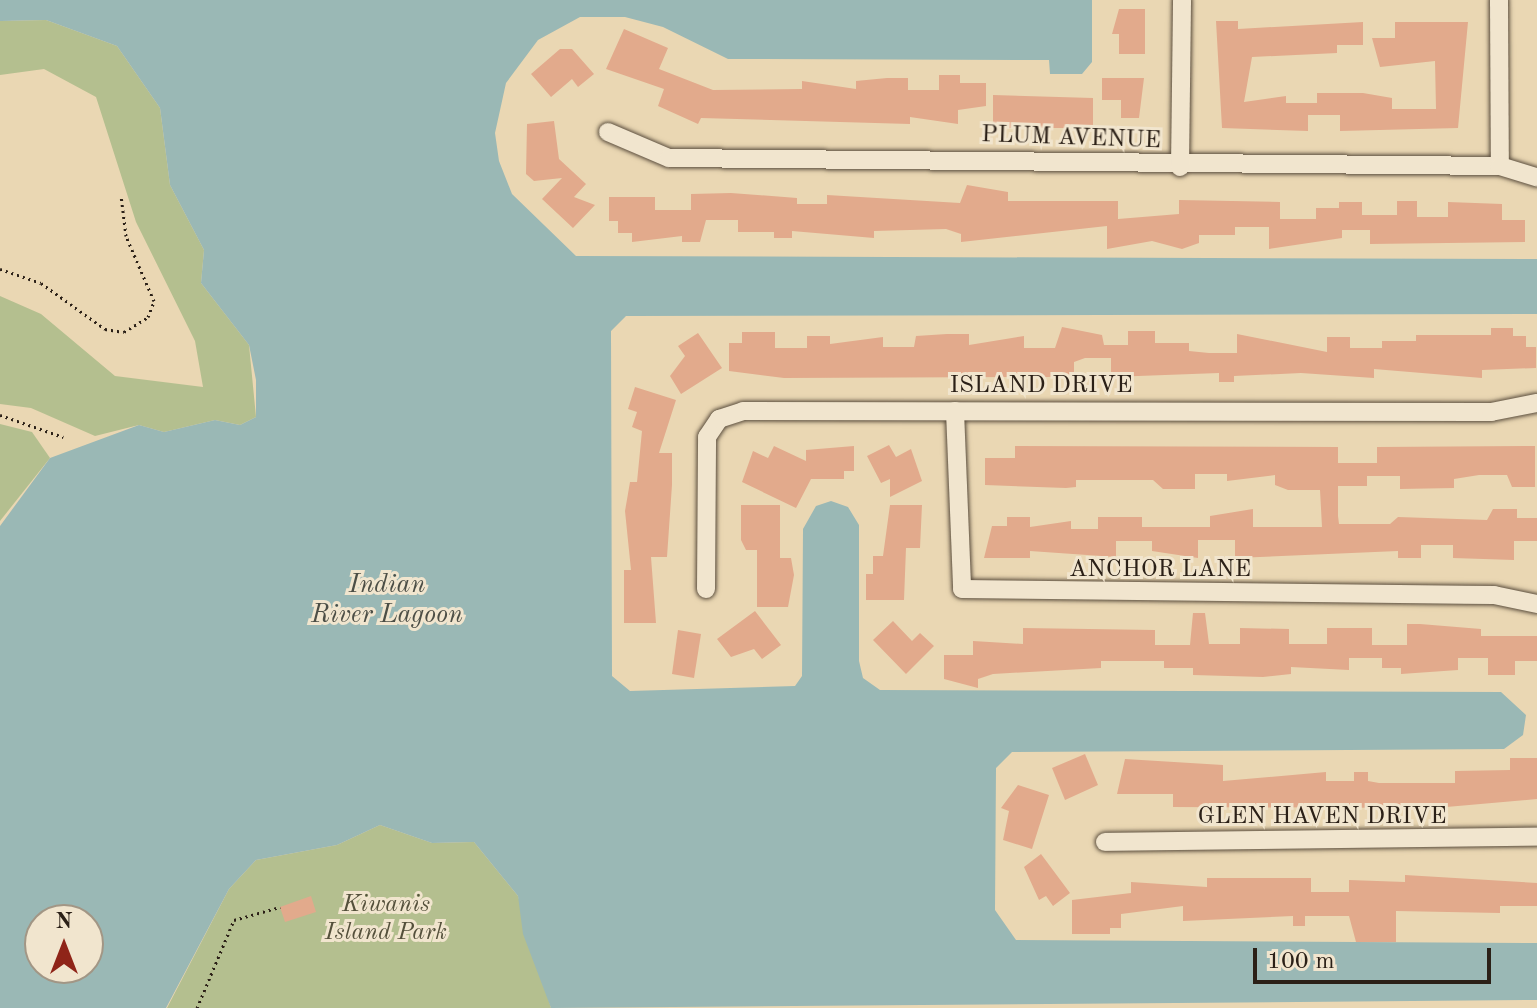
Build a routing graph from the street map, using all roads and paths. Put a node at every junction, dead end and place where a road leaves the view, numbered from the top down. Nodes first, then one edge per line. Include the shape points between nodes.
1 (1182, 0) edge
2 (1499, 0) edge
3 (608, 132) dead end
4 (1500, 166) junction
5 (1180, 167) junction
6 (1537, 177) edge
7 (121, 198) dead end
8 (0, 269) edge
9 (1537, 403) edge
10 (955, 411) junction
11 (0, 415) edge
12 (63, 437) dead end
13 (706, 589) dead end
14 (1537, 604) edge
15 (1537, 837) edge
16 (1105, 842) dead end
17 (280, 907) dead end
18 (197, 1008) edge

1 - 5 street
2 - 4 street
3 - 5 street, PLUM AVENUE via 669,158
4 - 5 street, PLUM AVENUE
4 - 6 street, PLUM AVENUE
7 - 8 path via 126,236 154,301 148,317 124,332 105,329 41,283
9 - 10 street, ISLAND DRIVE via 1491,412
10 - 13 street, ISLAND DRIVE via 743,411 719,419 707,437
10 - 14 street, ANCHOR LANE via 962,589 982,595 1494,595
11 - 12 path
15 - 16 street, GLEN HAVEN DRIVE
17 - 18 path via 234,920

